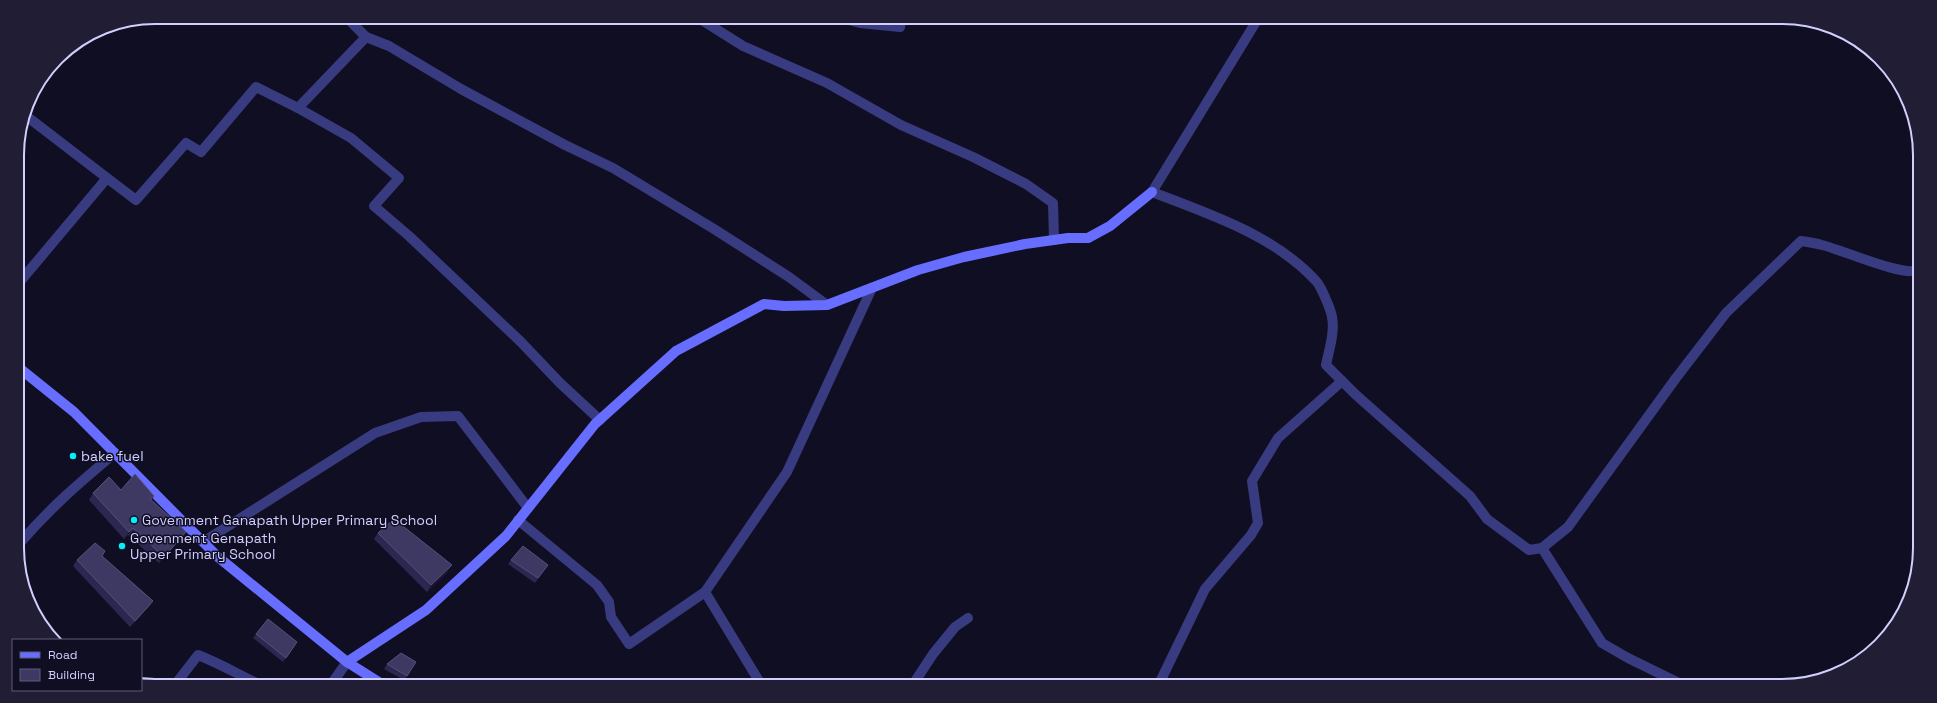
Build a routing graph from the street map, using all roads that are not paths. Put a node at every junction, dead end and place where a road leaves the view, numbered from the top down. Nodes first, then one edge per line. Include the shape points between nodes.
1 (353, 24) edge
2 (708, 24) edge
3 (870, 24) edge
4 (901, 24) edge
5 (1255, 24) edge
6 (366, 37) junction
7 (298, 108) junction
8 (29, 118) edge
9 (107, 178) junction
10 (1152, 192) junction
11 (1054, 240) junction
12 (1913, 272) edge
13 (24, 277) edge
14 (872, 288) junction
15 (827, 305) junction
16 (24, 372) edge
17 (1342, 381) junction
18 (600, 420) junction
19 (115, 453) junction
20 (528, 508) junction
21 (518, 520) junction
22 (24, 538) edge
23 (203, 542) junction
24 (1542, 548) junction
25 (705, 592) junction
26 (968, 618) dead end
27 (347, 662) junction
28 (179, 679) edge
29 (247, 679) edge
30 (335, 679) edge
31 (374, 679) edge
32 (758, 679) edge
33 (919, 679) edge
34 (1161, 679) edge
35 (1671, 679) edge

1 - 6 street
2 - 11 street via 743,46 826,84 901,125 1026,184 1053,203
3 - 4 street via 900,27
5 - 10 street
6 - 7 street
6 - 15 street via 389,46 565,145 613,168 714,229
7 - 9 street via 256,87 200,152 186,143 136,200
7 - 18 street via 351,138 399,178 374,206 521,342
8 - 9 street
9 - 13 street
10 - 11 street via 1110,226 1088,238
10 - 17 street via 1230,223 1264,241 1294,261 1318,282 1332,317 1331,342 1326,365
11 - 14 street via 964,257 918,270
12 - 24 street via 1822,244 1801,241 1726,314 1676,378 1568,527
14 - 15 street
14 - 25 street via 787,472
15 - 18 street via 764,304 676,351
16 - 19 street via 74,412
17 - 24 street via 1470,496 1487,519 1529,550
17 - 34 street via 1278,438 1252,481 1258,524 1205,589
18 - 20 street
19 - 22 street via 64,495
19 - 23 street
20 - 21 street
20 - 23 street via 458,416 421,417 374,433
21 - 25 street via 597,585 609,602 611,617 629,644
21 - 27 street via 506,536 426,610
23 - 27 street
24 - 35 street via 1602,643
25 - 32 street
26 - 33 street via 955,627 932,654
27 - 30 street
27 - 31 street
28 - 29 street via 198,655 220,663

